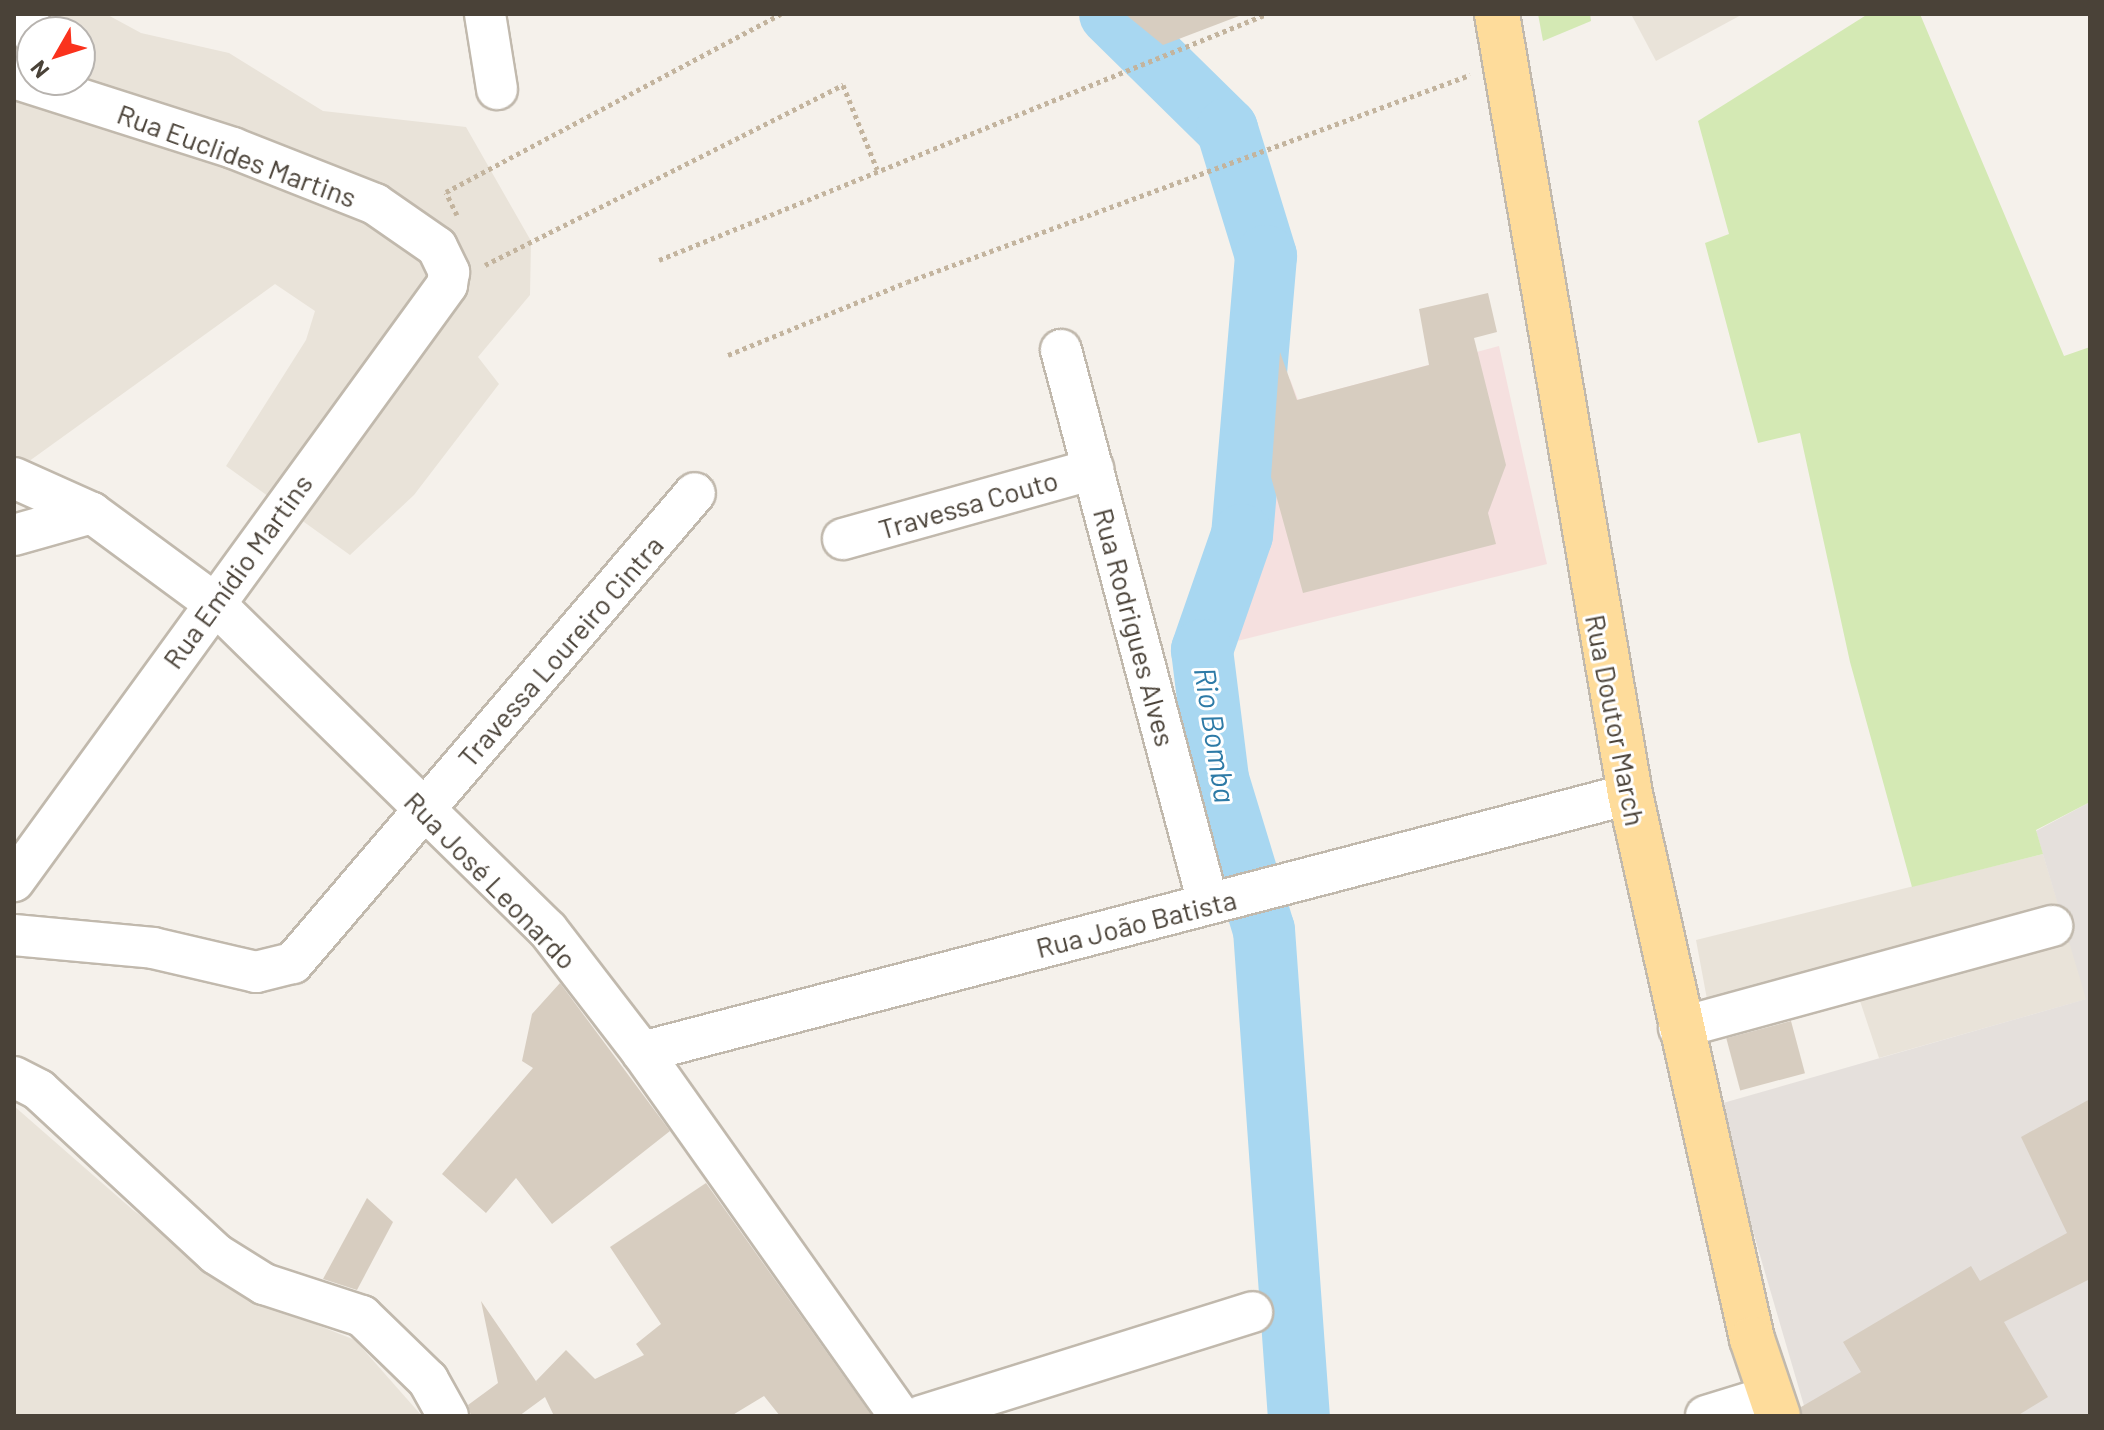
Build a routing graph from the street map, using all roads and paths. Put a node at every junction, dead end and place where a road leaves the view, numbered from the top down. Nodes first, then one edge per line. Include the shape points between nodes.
1 (485, 14) edge
2 (781, 14) edge
3 (1267, 14) edge
4 (1497, 14) edge
5 (1504, 61) junction
6 (497, 89) dead end
7 (77, 96) edge
8 (877, 169) junction
9 (659, 260) dead end
10 (446, 272) junction
11 (1061, 350) dead end
12 (728, 355) dead end
13 (1093, 469) junction
14 (14, 478) edge
15 (695, 493) dead end
16 (92, 513) junction
17 (14, 535) edge
18 (843, 539) dead end
19 (214, 603) junction
20 (1630, 794) junction
21 (424, 809) junction
22 (14, 881) edge
23 (1208, 903) junction
24 (2052, 926) dead end
25 (14, 935) edge
26 (1679, 1028) junction
27 (642, 1052) junction
28 (14, 1077) edge
29 (1252, 1312) dead end
30 (1774, 1406) edge
31 (448, 1416) edge
32 (900, 1416) edge
33 (921, 1416) edge
34 (1706, 1416) edge

1 - 6 street
2 - 10 path via 446,192 463,227
3 - 8 path
4 - 5 main road, Rua Doutor March
5 - 12 path
5 - 20 main road, Rua Doutor March
7 - 10 street, Rua Euclides Martins via 233,148 375,204
8 - 9 path
8 - 10 path via 843,85
10 - 19 street, Rua Emídio Martins
11 - 13 street, Rua Rodrigues Alves
13 - 18 street, Travessa Couto
13 - 23 street, Rua Rodrigues Alves
14 - 16 street, Rua José Leonardo
15 - 21 street, Travessa Loureiro Cintra
16 - 17 street
16 - 19 street, Rua José Leonardo
19 - 21 street, Rua José Leonardo
19 - 22 street, Rua Emídio Martins
20 - 23 street, Rua João Batista
20 - 26 main road, Rua Doutor March
21 - 25 street, Travessa Loureiro Cintra via 312,944 275,971 153,948
21 - 27 street, Rua José Leonardo via 548,930
23 - 27 street, Rua João Batista
24 - 26 street
26 - 30 main road, Rua Doutor March
27 - 32 street, Rua José Leonardo
28 - 31 street via 39,1090 216,1254 264,1284 362,1316 421,1372
29 - 33 street
30 - 34 street

